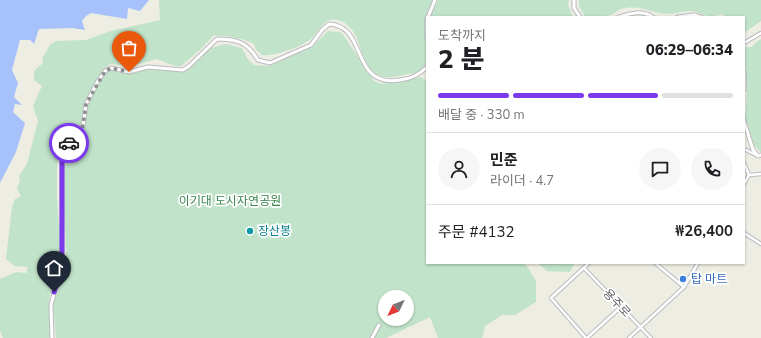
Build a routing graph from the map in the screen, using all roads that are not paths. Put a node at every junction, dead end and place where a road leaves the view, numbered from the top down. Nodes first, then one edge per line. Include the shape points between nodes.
1 (435, 0) edge
2 (574, 0) edge
3 (428, 16) edge
4 (579, 16) edge
5 (624, 16) edge
6 (651, 16) edge
7 (686, 16) edge
8 (698, 16) edge
9 (761, 32) edge
10 (745, 42) edge
11 (426, 68) edge
12 (745, 124) edge
13 (745, 149) edge
14 (760, 155) edge
15 (745, 165) edge
16 (761, 174) edge
17 (749, 175) junction
18 (745, 182) edge
19 (745, 235) edge
20 (761, 244) edge
21 (588, 264) edge
22 (656, 264) edge
23 (697, 264) edge
24 (584, 268) junction
25 (684, 286) junction
26 (621, 307) junction
27 (378, 326) edge
28 (641, 327) junction
29 (52, 338) edge
30 (372, 338) edge
31 (586, 338) edge
32 (629, 338) edge
33 (651, 338) edge

1 - 3 street
2 - 4 street via 574,8
5 - 6 street via 642,12
7 - 8 street
9 - 10 street
11 - 29 street via 406,79 388,82 376,79 366,68 349,32 340,26 329,24 311,45 270,63 258,60 250,47 217,39 183,70 148,67 129,72 111,68 105,71 88,100 83,126 69,143 62,162 62,251 61,267 51,305
12 - 14 street via 753,150
13 - 14 street
15 - 17 street
16 - 17 street
17 - 18 street
19 - 20 street
21 - 24 street
22 - 25 street
23 - 25 street
24 - 26 street, 용주로
24 - 31 street via 551,298
25 - 28 street
26 - 28 street, 용주로
26 - 31 street
27 - 30 street
28 - 32 street
28 - 33 street, 용주로

